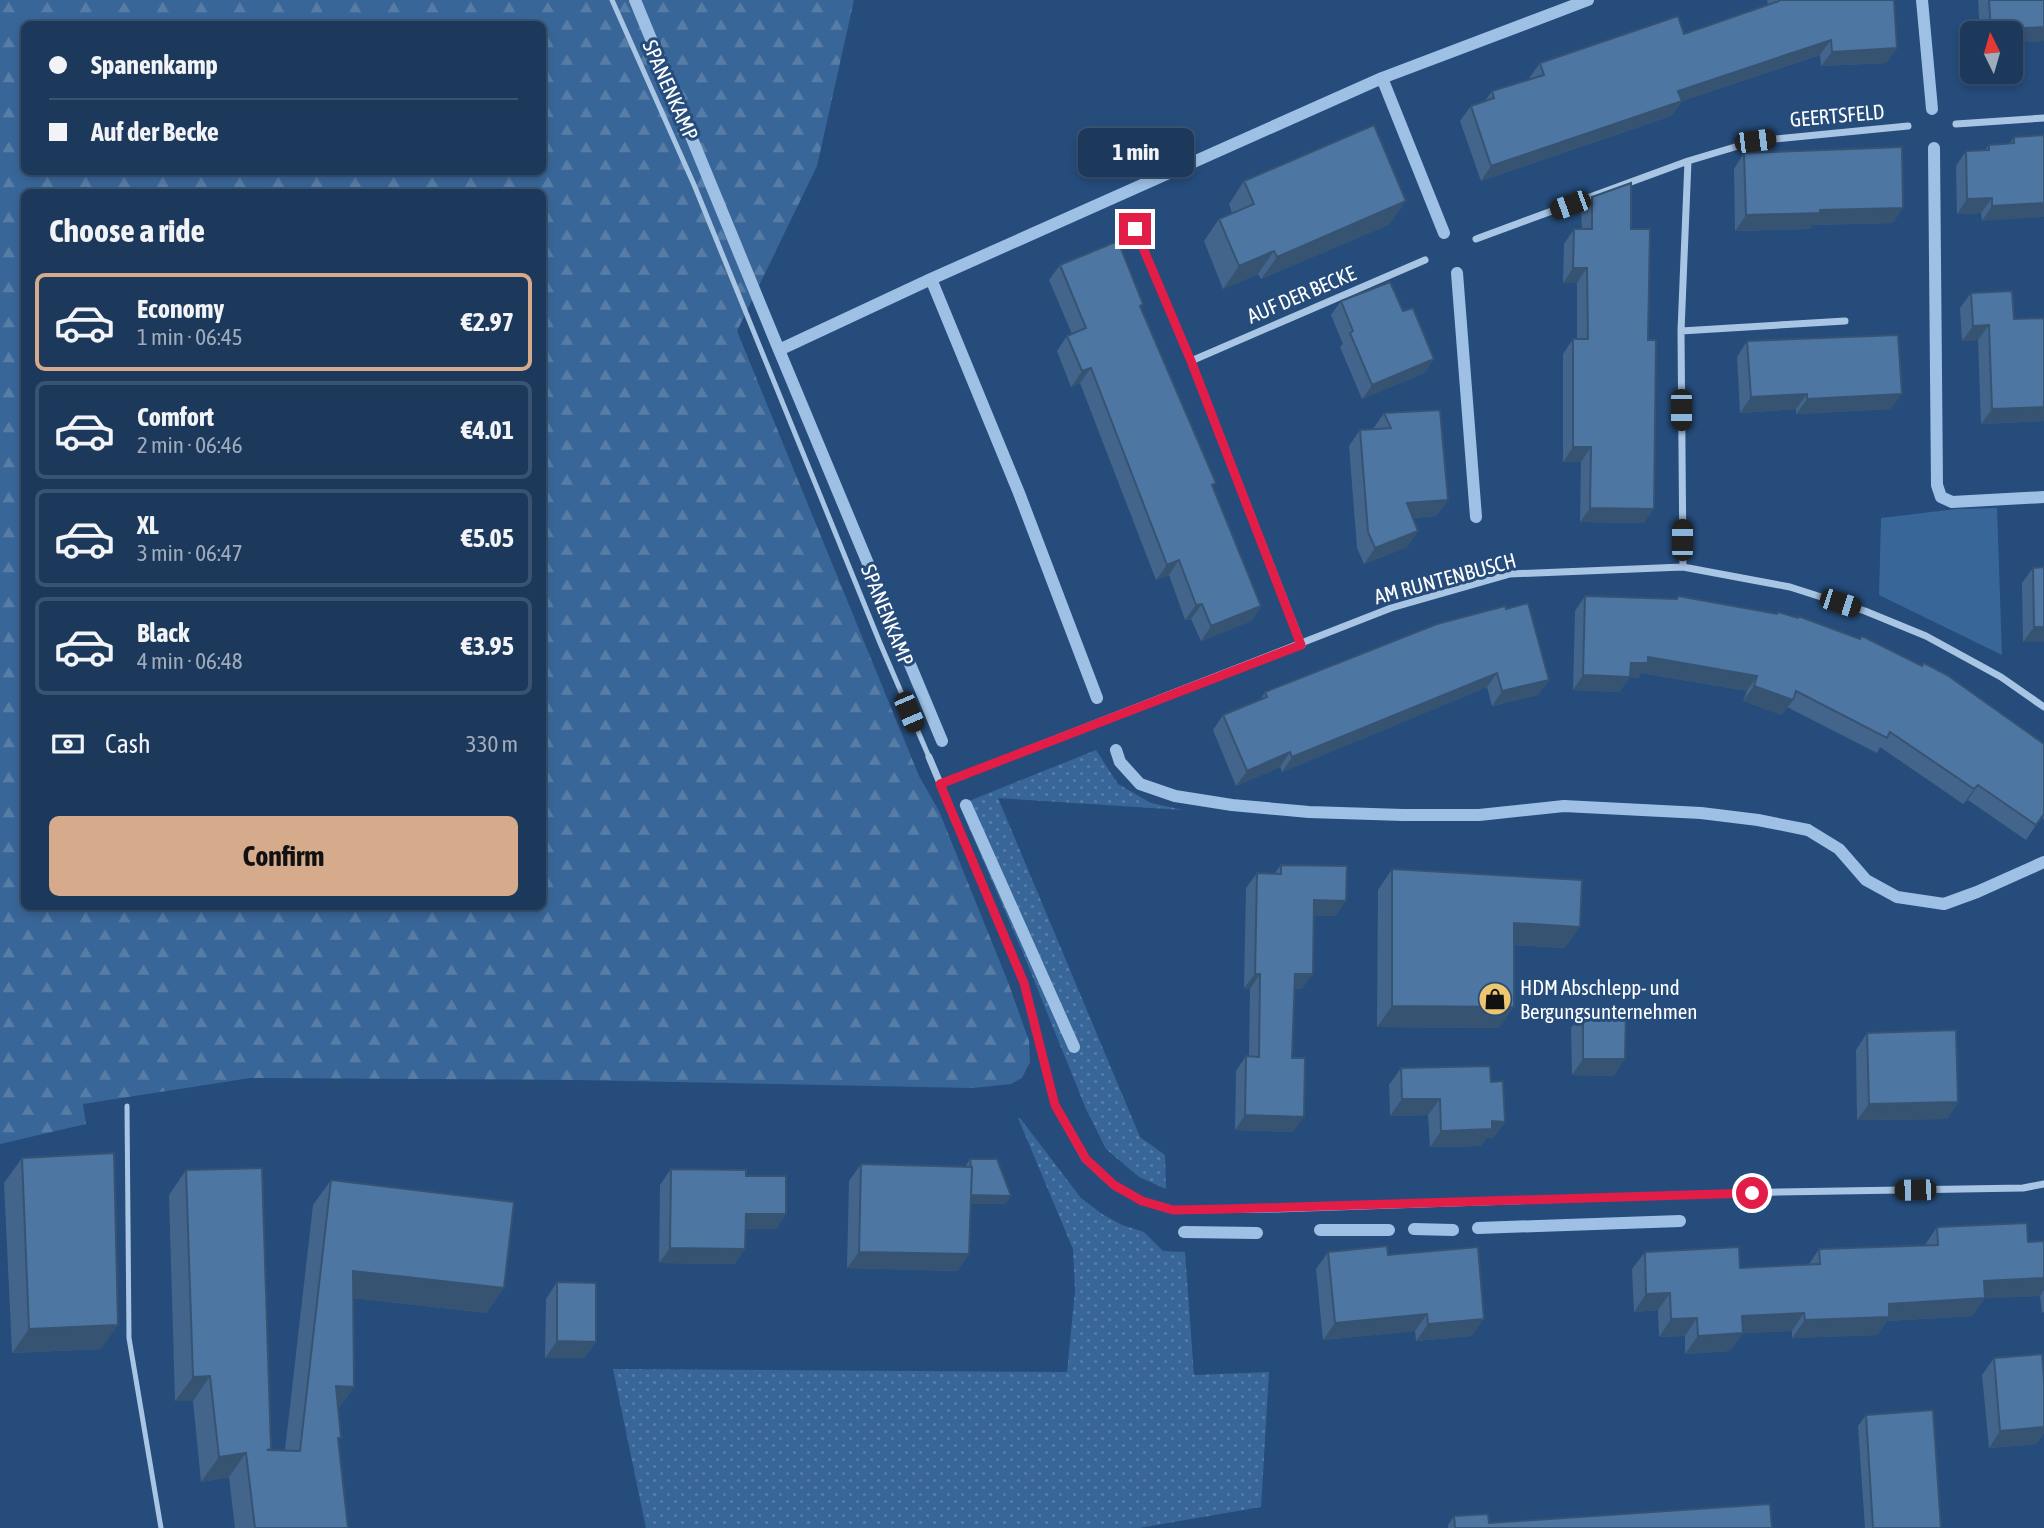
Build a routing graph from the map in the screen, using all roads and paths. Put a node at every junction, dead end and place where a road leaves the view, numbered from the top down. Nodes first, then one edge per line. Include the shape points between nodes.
1 (612, 0) edge
2 (2044, 118) edge
3 (1956, 124) dead end
4 (1908, 126) dead end
5 (1688, 162) junction
6 (1135, 229) dead end
7 (1476, 239) dead end
8 (1425, 260) dead end
9 (1845, 321) dead end
10 (1681, 331) junction
11 (1191, 361) junction
12 (1683, 566) junction
13 (1301, 645) junction
14 (2044, 707) edge
15 (929, 757) joint
16 (940, 784) junction
17 (127, 1106) dead end
18 (2044, 1184) edge
19 (161, 1528) edge

1 - 15 lane, SPANENKAMP via 695,187
2 - 3 street
4 - 5 street, GEERTSFELD via 1755,141
5 - 7 street, GEERTSFELD
5 - 10 street
6 - 11 street
8 - 11 street, AUF DER BECKE
9 - 10 street
10 - 12 street
11 - 13 street
12 - 13 street, AM RUNTENBUSCH via 1510,574 1391,608
12 - 14 street, AM RUNTENBUSCH via 1790,587 1866,611 1926,636 2001,677
13 - 16 street, AM RUNTENBUSCH
15 - 16 street, SPANENKAMP
16 - 18 street, SPANENKAMP via 1024,983 1055,1105 1086,1159 1114,1185 1142,1201 1173,1210 1276,1209
17 - 19 lane via 129,1338

